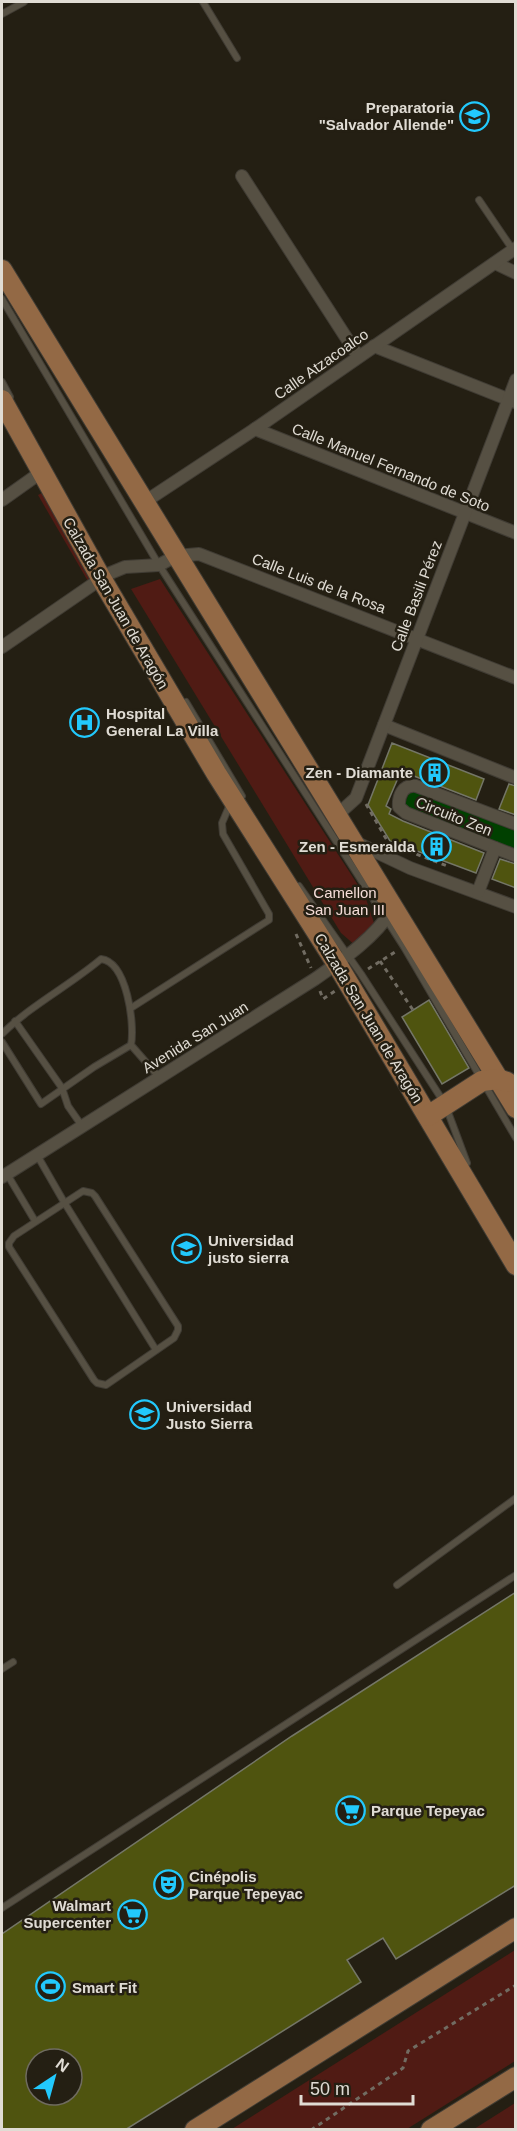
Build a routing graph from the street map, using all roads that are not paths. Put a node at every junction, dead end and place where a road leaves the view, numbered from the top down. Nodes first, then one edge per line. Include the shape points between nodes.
1 (24, 2) edge
2 (203, 2) edge
3 (2, 14) edge
4 (237, 58) dead end
5 (242, 176) dead end
6 (479, 200) dead end
7 (514, 249) edge
8 (495, 263) junction
9 (2, 270) edge
10 (516, 273) edge
11 (2, 298) edge
12 (374, 346) junction
13 (358, 356) junction
14 (516, 380) edge
15 (2, 382) edge
16 (7, 401) edge
17 (512, 401) edge
18 (255, 429) junction
19 (40, 473) junction
20 (2, 500) edge
21 (143, 503) junction
22 (464, 513) junction
23 (516, 533) edge
24 (167, 561) junction
25 (106, 575) junction
26 (416, 637) junction
27 (2, 647) edge
28 (516, 678) edge
29 (182, 696) dead end
30 (384, 725) junction
31 (516, 778) edge
32 (240, 803) junction
33 (336, 816) junction
34 (516, 824) edge
35 (351, 840) junction
36 (495, 849) junction
37 (516, 856) edge
38 (296, 882) dead end
39 (478, 892) junction
40 (516, 907) edge
41 (389, 915) junction
42 (343, 960) junction
43 (131, 1008) junction
44 (15, 1021) junction
45 (2, 1034) edge
46 (2, 1042) edge
47 (131, 1045) junction
48 (159, 1078) junction
49 (499, 1082) edge
50 (62, 1088) junction
51 (445, 1104) junction
52 (516, 1108) edge
53 (428, 1116) junction
54 (83, 1127) junction
55 (516, 1138) edge
56 (37, 1155) junction
57 (469, 1167) dead end
58 (4, 1175) edge
59 (64, 1203) junction
60 (35, 1221) junction
61 (516, 1265) edge
62 (156, 1350) junction
63 (516, 1498) edge
64 (516, 1575) edge
65 (397, 1585) dead end
66 (13, 1662) dead end
67 (2, 1669) edge
68 (2, 1908) edge
69 (516, 1928) edge
70 (516, 2077) edge
71 (195, 2130) edge
72 (431, 2130) edge

1 - 3 lane
2 - 4 lane
5 - 13 street
6 - 7 lane
7 - 8 street, Calle Atzacoalco
8 - 10 street
8 - 12 street, Calle Atzacoalco
9 - 21 main road
11 - 24 lane
12 - 13 street, Calle Atzacoalco
12 - 17 street
13 - 18 street, Calle Atzacoalco
14 - 17 street, Calle Basili Pérez
15 - 16 lane
16 - 19 main road, Calzada San Juan de Aragón
17 - 22 street, Calle Basili Pérez
18 - 21 street, Calle Atzacoalco
18 - 22 street, Calle Manuel Fernando de Soto
19 - 20 street
19 - 25 main road, Calzada San Juan de Aragón
21 - 24 main road
22 - 23 street, Calle Manuel Fernando de Soto
22 - 26 street, Calle Basili Pérez
24 - 25 street, Calle Luis de la Rosa via 125,567
24 - 26 street, Calle Luis de la Rosa via 200,554
24 - 33 main road
24 - 41 lane
25 - 27 street, Calle Luis de la Rosa
25 - 32 main road, Calzada San Juan de Aragón
26 - 28 street, Calle Luis de la Rosa
26 - 30 street, Calle Basili Pérez
29 - 32 lane
30 - 31 street
30 - 33 street, Calle Basili Pérez via 356,798
32 - 42 main road, Calzada San Juan de Aragón
32 - 43 lane via 222,823 222,834 269,920
33 - 35 main road
34 - 36 street, Circuito Zen via 416,786 404,789 399,803 402,811
35 - 39 street via 410,868
35 - 41 main road
36 - 37 street, Circuito Zen
36 - 39 street, Circuito Zen
38 - 42 lane
39 - 40 street
41 - 42 street, Avenida San Juan
41 - 49 main road
42 - 48 street, Avenida San Juan
42 - 51 lane
42 - 53 main road, Calzada San Juan de Aragón
43 - 44 lane via 111,963 101,959
43 - 47 lane
44 - 45 lane
44 - 50 lane
46 - 50 lane via 41,1104
47 - 48 lane
47 - 50 lane
48 - 54 street, Avenida San Juan
49 - 51 main road
49 - 52 main road
49 - 55 lane
50 - 54 lane via 68,1106
51 - 53 main road
51 - 57 lane
53 - 61 main road, Calzada San Juan de Aragón
54 - 56 street, Avenida San Juan
56 - 58 street, Avenida San Juan
56 - 59 lane
58 - 60 lane
59 - 60 lane
59 - 62 lane
59 - 62 lane via 83,1191 95,1196 176,1322 177,1334
60 - 62 lane via 11,1239 11,1251 98,1383 110,1383
63 - 65 lane
64 - 68 lane
66 - 67 lane
69 - 71 main road
70 - 72 main road

